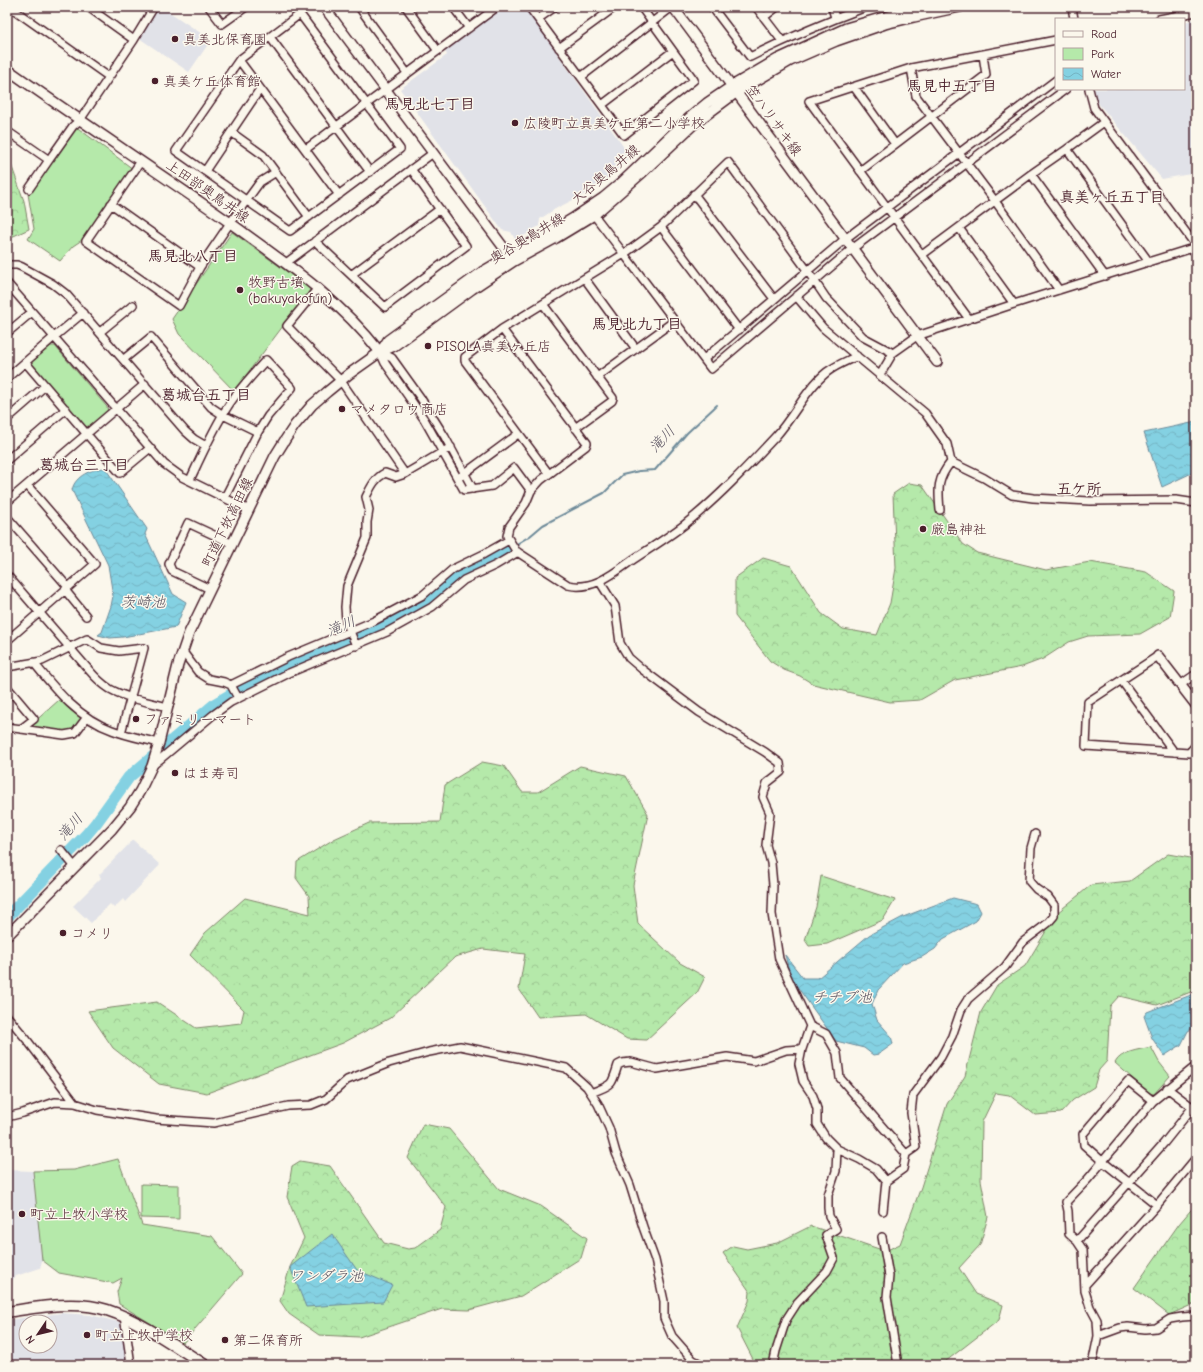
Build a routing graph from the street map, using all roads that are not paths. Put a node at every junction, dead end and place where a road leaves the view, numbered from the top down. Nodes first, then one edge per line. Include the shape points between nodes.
1 (10, 7) edge
2 (88, 7) edge
3 (154, 7) edge
4 (209, 7) edge
5 (246, 7) edge
6 (324, 7) edge
7 (358, 7) edge
8 (406, 7) edge
9 (453, 7) edge
10 (497, 7) edge
11 (529, 7) edge
12 (555, 7) edge
13 (615, 7) edge
14 (641, 7) edge
15 (673, 7) edge
16 (712, 7) edge
17 (756, 7) edge
18 (777, 7) edge
19 (832, 7) edge
20 (866, 7) edge
21 (922, 7) edge
22 (960, 7) edge
23 (1072, 7) edge
24 (1196, 12) edge
25 (764, 17) junction
26 (835, 18) junction
27 (1074, 18) edge
28 (1164, 18) edge
29 (538, 19) junction
30 (653, 22) junction
31 (468, 28) junction
32 (270, 37) junction
33 (134, 40) junction
34 (1055, 40) edge
35 (782, 41) junction
36 (559, 48) junction
37 (438, 51) junction
38 (673, 51) junction
39 (983, 55) junction
40 (239, 60) junction
41 (911, 68) junction
42 (7, 69) edge
43 (407, 74) junction
44 (109, 77) junction
45 (581, 77) junction
46 (1055, 81) edge
47 (854, 87) junction
48 (386, 89) junction
49 (734, 89) junction
50 (260, 90) junction
51 (1065, 90) edge
52 (1089, 90) edge
53 (367, 104) junction
54 (602, 105) junction
55 (931, 117) junction
56 (80, 120) junction
57 (1104, 122) junction
58 (336, 126) junction
59 (7, 131) edge
60 (231, 132) junction
61 (895, 144) junction
62 (306, 149) junction
63 (1067, 149) junction
64 (433, 153) junction
65 (958, 153) junction
66 (48, 160) junction
67 (141, 161) junction
68 (966, 163) junction
69 (412, 169) junction
70 (205, 171) junction
71 (860, 171) junction
72 (276, 172) junction
73 (370, 172) junction
74 (1031, 174) junction
75 (29, 189) dead end
76 (694, 194) junction
77 (339, 195) junction
78 (248, 200) junction
79 (995, 201) junction
80 (111, 204) junction
81 (886, 208) junction
82 (440, 209) junction
83 (594, 215) junction
84 (309, 217) junction
85 (893, 217) junction
86 (230, 223) junction
87 (661, 227) junction
88 (958, 228) junction
89 (844, 239) junction
90 (315, 241) junction
91 (1196, 246) edge
92 (852, 249) junction
93 (624, 254) junction
94 (922, 255) junction
95 (512, 258) junction
96 (1149, 262) junction
97 (286, 263) junction
98 (7, 265) edge
99 (200, 266) junction
100 (808, 270) junction
101 (350, 275) junction
102 (1105, 276) junction
103 (584, 279) junction
104 (814, 280) junction
105 (8, 287) edge
106 (318, 288) junction
107 (1059, 290) junction
108 (796, 296) junction
109 (774, 299) junction
110 (543, 304) junction
111 (1014, 304) junction
112 (133, 305) dead end
113 (32, 312) junction
114 (83, 313) junction
115 (969, 320) junction
116 (674, 321) junction
117 (502, 330) junction
118 (739, 330) junction
119 (100, 332) junction
120 (7, 333) edge
121 (917, 336) junction
122 (54, 337) junction
123 (636, 349) junction
124 (380, 352) junction
125 (893, 353) junction
126 (857, 356) junction
127 (124, 359) junction
128 (704, 359) junction
129 (25, 362) junction
130 (937, 362) dead end
131 (880, 375) junction
132 (597, 377) junction
133 (7, 378) edge
134 (340, 381) junction
135 (145, 384) junction
136 (45, 386) junction
137 (66, 409) junction
138 (116, 409) junction
139 (223, 415) junction
140 (7, 420) edge
141 (575, 428) junction
142 (258, 432) junction
143 (87, 433) junction
144 (518, 434) junction
145 (206, 446) junction
146 (451, 447) junction
147 (149, 449) junction
148 (443, 452) junction
149 (7, 460) edge
150 (951, 462) junction
151 (465, 473) junction
152 (405, 474) junction
153 (549, 474) junction
154 (458, 478) junction
155 (190, 480) junction
156 (27, 485) junction
157 (473, 489) junction
158 (531, 491) junction
159 (225, 497) junction
160 (7, 502) edge
161 (1196, 504) edge
162 (249, 510) junction
163 (940, 510) dead end
164 (7, 517) edge
165 (509, 540) junction
166 (233, 544) junction
167 (516, 550) junction
168 (484, 554) junction
169 (491, 568) junction
170 (7, 575) edge
171 (600, 582) junction
172 (67, 589) junction
173 (210, 589) junction
174 (39, 613) junction
175 (86, 616) dead end
176 (350, 632) junction
177 (7, 634) edge
178 (356, 646) junction
179 (70, 648) junction
180 (183, 652) junction
181 (1158, 656) joint
182 (34, 663) junction
183 (7, 667) edge
184 (1196, 674) edge
185 (1122, 680) junction
186 (231, 685) junction
187 (1180, 685) junction
188 (7, 687) edge
189 (130, 698) junction
190 (238, 698) junction
191 (1196, 705) edge
192 (168, 707) junction
193 (87, 717) junction
194 (7, 727) edge
195 (21, 729) junction
196 (121, 733) junction
197 (159, 743) junction
198 (1196, 746) edge
199 (1174, 752) junction
200 (152, 766) junction
201 (1035, 834) dead end
202 (61, 850) dead end
203 (73, 865) junction
204 (7, 936) edge
205 (7, 1016) edge
206 (810, 1026) junction
207 (802, 1049) junction
208 (1196, 1067) edge
209 (1167, 1088) junction
210 (591, 1093) junction
211 (1154, 1101) junction
212 (75, 1103) junction
213 (1194, 1109) edge
214 (7, 1117) edge
215 (837, 1150) junction
216 (906, 1154) junction
217 (1196, 1158) edge
218 (1102, 1161) junction
219 (886, 1182) junction
220 (1129, 1183) junction
221 (1157, 1205) junction
222 (884, 1211) dead end
223 (882, 1237) dead end
224 (1077, 1242) junction
225 (1085, 1285) junction
226 (7, 1312) edge
227 (124, 1316) junction
228 (1196, 1316) edge
229 (1098, 1336) junction
230 (131, 1365) edge
231 (205, 1365) edge
232 (703, 1365) edge
233 (773, 1365) edge
234 (898, 1365) edge
235 (1092, 1365) edge

1 - 44 street
2 - 33 street
3 - 33 street
4 - 5 street via 222,24
6 - 48 street
7 - 43 street
8 - 37 street
9 - 31 street
10 - 31 street
11 - 29 street
12 - 29 street
13 - 36 street
14 - 30 street
15 - 30 street
15 - 49 street, 笠ハリサキ線
16 - 35 street via 750,57
17 - 25 street
18 - 25 street
19 - 26 street
20 - 26 street
21 - 49 street, 大谷奥鳥井線 via 877,18 835,33 778,59
22 - 49 street, 大谷奥鳥井線 via 892,22 836,41
23 - 27 street
24 - 28 street
25 - 35 street
26 - 35 street
29 - 36 street
30 - 38 street
30 - 45 street
31 - 37 street
32 - 40 street
32 - 53 street via 300,14
32 - 58 street
33 - 44 street
34 - 39 street
36 - 45 street
37 - 43 street
38 - 54 street
38 - 54 street via 694,80 624,135
39 - 41 street
39 - 55 street via 986,75
40 - 50 street
40 - 70 street via 176,151
41 - 47 street
41 - 55 street via 916,96
42 - 56 street, 上田部奥鳥井線
43 - 48 street
44 - 56 street
45 - 54 street
46 - 65 street
47 - 61 street
47 - 71 street via 809,101
48 - 53 street
48 - 64 street
49 - 83 street, 奥谷奥鳥井線
49 - 89 street, 笠ハリサキ線
49 - 95 street, 大谷奥鳥井線 via 707,103 603,198
50 - 60 street
50 - 62 street
51 - 68 street
52 - 57 street via 1094,108
53 - 58 street
53 - 73 street via 400,149
55 - 61 street
55 - 65 street
56 - 66 street
56 - 67 street, 上田部奥鳥井線
57 - 63 street
57 - 91 street
58 - 62 street
58 - 73 street
59 - 66 street
60 - 70 street
60 - 72 street via 264,155
61 - 71 street
62 - 77 street
63 - 74 street
63 - 96 street
64 - 69 street
64 - 95 street
65 - 68 street
65 - 81 street
66 - 75 street
67 - 80 street
67 - 86 street, 上田部奥鳥井線
68 - 79 street
68 - 85 street
69 - 82 street
69 - 90 street
70 - 78 street
71 - 81 street
72 - 78 street via 260,182
72 - 84 street
73 - 77 street
74 - 79 street
74 - 102 street
76 - 87 street
76 - 100 street via 728,162
76 - 109 street
77 - 84 street
78 - 84 street via 290,231
78 - 86 street
79 - 88 street
79 - 107 street
80 - 99 street
80 - 99 street via 86,241 179,306
81 - 85 street
81 - 89 street
82 - 101 street
82 - 101 street via 466,246 384,307
83 - 93 street
83 - 95 street, 奥谷奥鳥井線 via 556,238
85 - 92 street
85 - 94 street
86 - 97 street, 上田部奥鳥井線
86 - 99 street
87 - 93 street
87 - 118 street
88 - 94 street
88 - 111 street
89 - 92 street, 笠ハリサキ線
89 - 100 street
90 - 97 street
90 - 101 street
91 - 96 street
92 - 104 street
92 - 121 street, 笠ハリサキ線
93 - 103 street
93 - 116 street
94 - 115 street
95 - 124 street, 奥谷奥鳥井線 via 394,346
96 - 102 street
97 - 106 street, 上田部奥鳥井線
98 - 114 street via 16,265 54,284
100 - 104 street
100 - 109 street
102 - 107 street
103 - 110 street
103 - 123 street
104 - 108 street
104 - 125 street via 826,298 863,337
105 - 113 street
106 - 124 street, 上田部奥鳥井線 via 355,323
106 - 134 street via 287,326
107 - 111 street
108 - 126 street via 823,328
108 - 128 street via 711,369
109 - 118 street
110 - 117 street
110 - 132 street
111 - 115 street
112 - 119 street
113 - 120 street
113 - 122 street
114 - 119 street
114 - 122 street
115 - 121 street
116 - 123 street
116 - 128 street
117 - 141 street
117 - 144 street via 465,357 465,361
118 - 128 street
119 - 127 street
121 - 125 street
121 - 130 street, 笠ハリサキ線
122 - 129 street
122 - 138 street
123 - 132 street
124 - 134 street, 町道下牧高田線
124 - 146 street via 392,358
124 - 148 street
125 - 131 street
126 - 131 street
126 - 171 street via 834,367 821,377 777,434 695,516
127 - 135 street
127 - 139 street via 151,337 206,402
129 - 133 street
129 - 136 street
131 - 150 street via 925,413 947,444
132 - 141 street via 613,398 612,401
134 - 152 street
134 - 162 street, 町道下牧高田線 via 312,405 295,425 275,456
135 - 138 street
135 - 145 street via 189,435
136 - 137 street
136 - 140 street
137 - 143 street
137 - 149 street
138 - 143 street
138 - 147 street
139 - 142 street
139 - 142 street via 245,383 266,360 292,388
139 - 145 street
141 - 153 street via 586,446
142 - 159 street
143 - 147 street via 120,473
143 - 156 street
144 - 151 street
144 - 153 street
145 - 155 street
146 - 148 street
146 - 151 street
147 - 155 street via 170,469
148 - 152 street
148 - 154 street
150 - 161 street via 1012,494 1033,498 1090,501 1176,500
150 - 163 street via 943,471 940,482
151 - 154 street
151 - 157 street
152 - 176 street via 396,477 385,473 374,483 366,497 369,510 367,538 347,586 345,612
153 - 158 street
154 - 157 street via 464,490
155 - 159 street
156 - 160 street
156 - 172 street via 95,564
157 - 158 street via 492,486 514,468
158 - 165 street via 509,527
159 - 162 street
162 - 166 street, 町道下牧高田線
164 - 172 street
165 - 167 street
165 - 168 street
166 - 173 street, 町道下牧高田線
166 - 173 street via 188,523 169,564 172,571
167 - 169 street
167 - 171 street via 573,587
168 - 169 street
168 - 176 street via 453,570 423,595
169 - 178 street via 464,580 432,607
170 - 174 street
171 - 206 street via 615,606 620,643 629,658 699,712 780,763 782,772 767,783 763,797 770,813 766,845 773,885 772,914 779,959
172 - 174 street
172 - 175 street
173 - 180 street, 町道下牧高田線
174 - 177 street via 10,638
174 - 179 street
176 - 178 street
176 - 186 street via 288,657
178 - 190 street via 302,667
179 - 182 street
179 - 189 street via 102,684
179 - 189 street via 87,639 101,648 119,651 144,648
180 - 186 street via 204,677
180 - 192 street, 町道下牧高田線
181 - 185 street
181 - 187 street
182 - 183 street
182 - 193 street via 62,696
184 - 187 street
185 - 199 street
185 - 199 street via 1088,702 1086,746
186 - 190 street
187 - 191 street
188 - 195 street via 34,719
189 - 192 street
189 - 196 street
190 - 200 street via 213,715
192 - 197 street, 町道下牧高田線
193 - 195 street via 75,733
193 - 196 street
194 - 195 street
196 - 197 street
197 - 200 street, 町道下牧高田線
198 - 199 street via 1189,753
200 - 203 street, 町道下牧高田線 via 130,807 112,829
201 - 216 street via 1031,848 1029,881 1054,905 1054,916 1024,942 1005,967 968,999 961,1010 941,1057 913,1095 911,1113 916,1147
202 - 203 street
203 - 204 street, 町道下牧高田線
205 - 212 street
206 - 207 street
206 - 216 street via 826,1034 837,1053 840,1078
207 - 210 street via 786,1050 754,1062 727,1057 657,1069 631,1062 622,1063 618,1065 610,1086
207 - 215 street via 799,1064 803,1081 813,1096 817,1124
208 - 209 street
209 - 211 street
209 - 213 street
210 - 212 street via 566,1068 460,1046 389,1063 361,1074 347,1080 326,1099 311,1105 288,1106 214,1123 149,1118 97,1110
210 - 232 street via 609,1128 655,1260 664,1301 664,1318 672,1336 693,1360
211 - 218 street
211 - 218 street via 1128,1081 1083,1134 1084,1145
212 - 214 street via 55,1102
213 - 220 street
215 - 219 street via 876,1169
215 - 233 street via 836,1171 828,1195 829,1216 836,1230 826,1235 834,1258 827,1271 797,1303 786,1320
216 - 219 street via 903,1169
217 - 221 street
218 - 220 street
218 - 224 street via 1066,1202 1069,1234
219 - 222 street
220 - 221 street
220 - 224 street
221 - 225 street
223 - 234 street via 889,1276 887,1297
224 - 225 street via 1083,1250
225 - 229 street via 1090,1307 1097,1320
226 - 227 main road via 80,1306 106,1309
227 - 230 street
227 - 231 main road
228 - 229 street via 1170,1320 1156,1328 1120,1328
229 - 235 street

